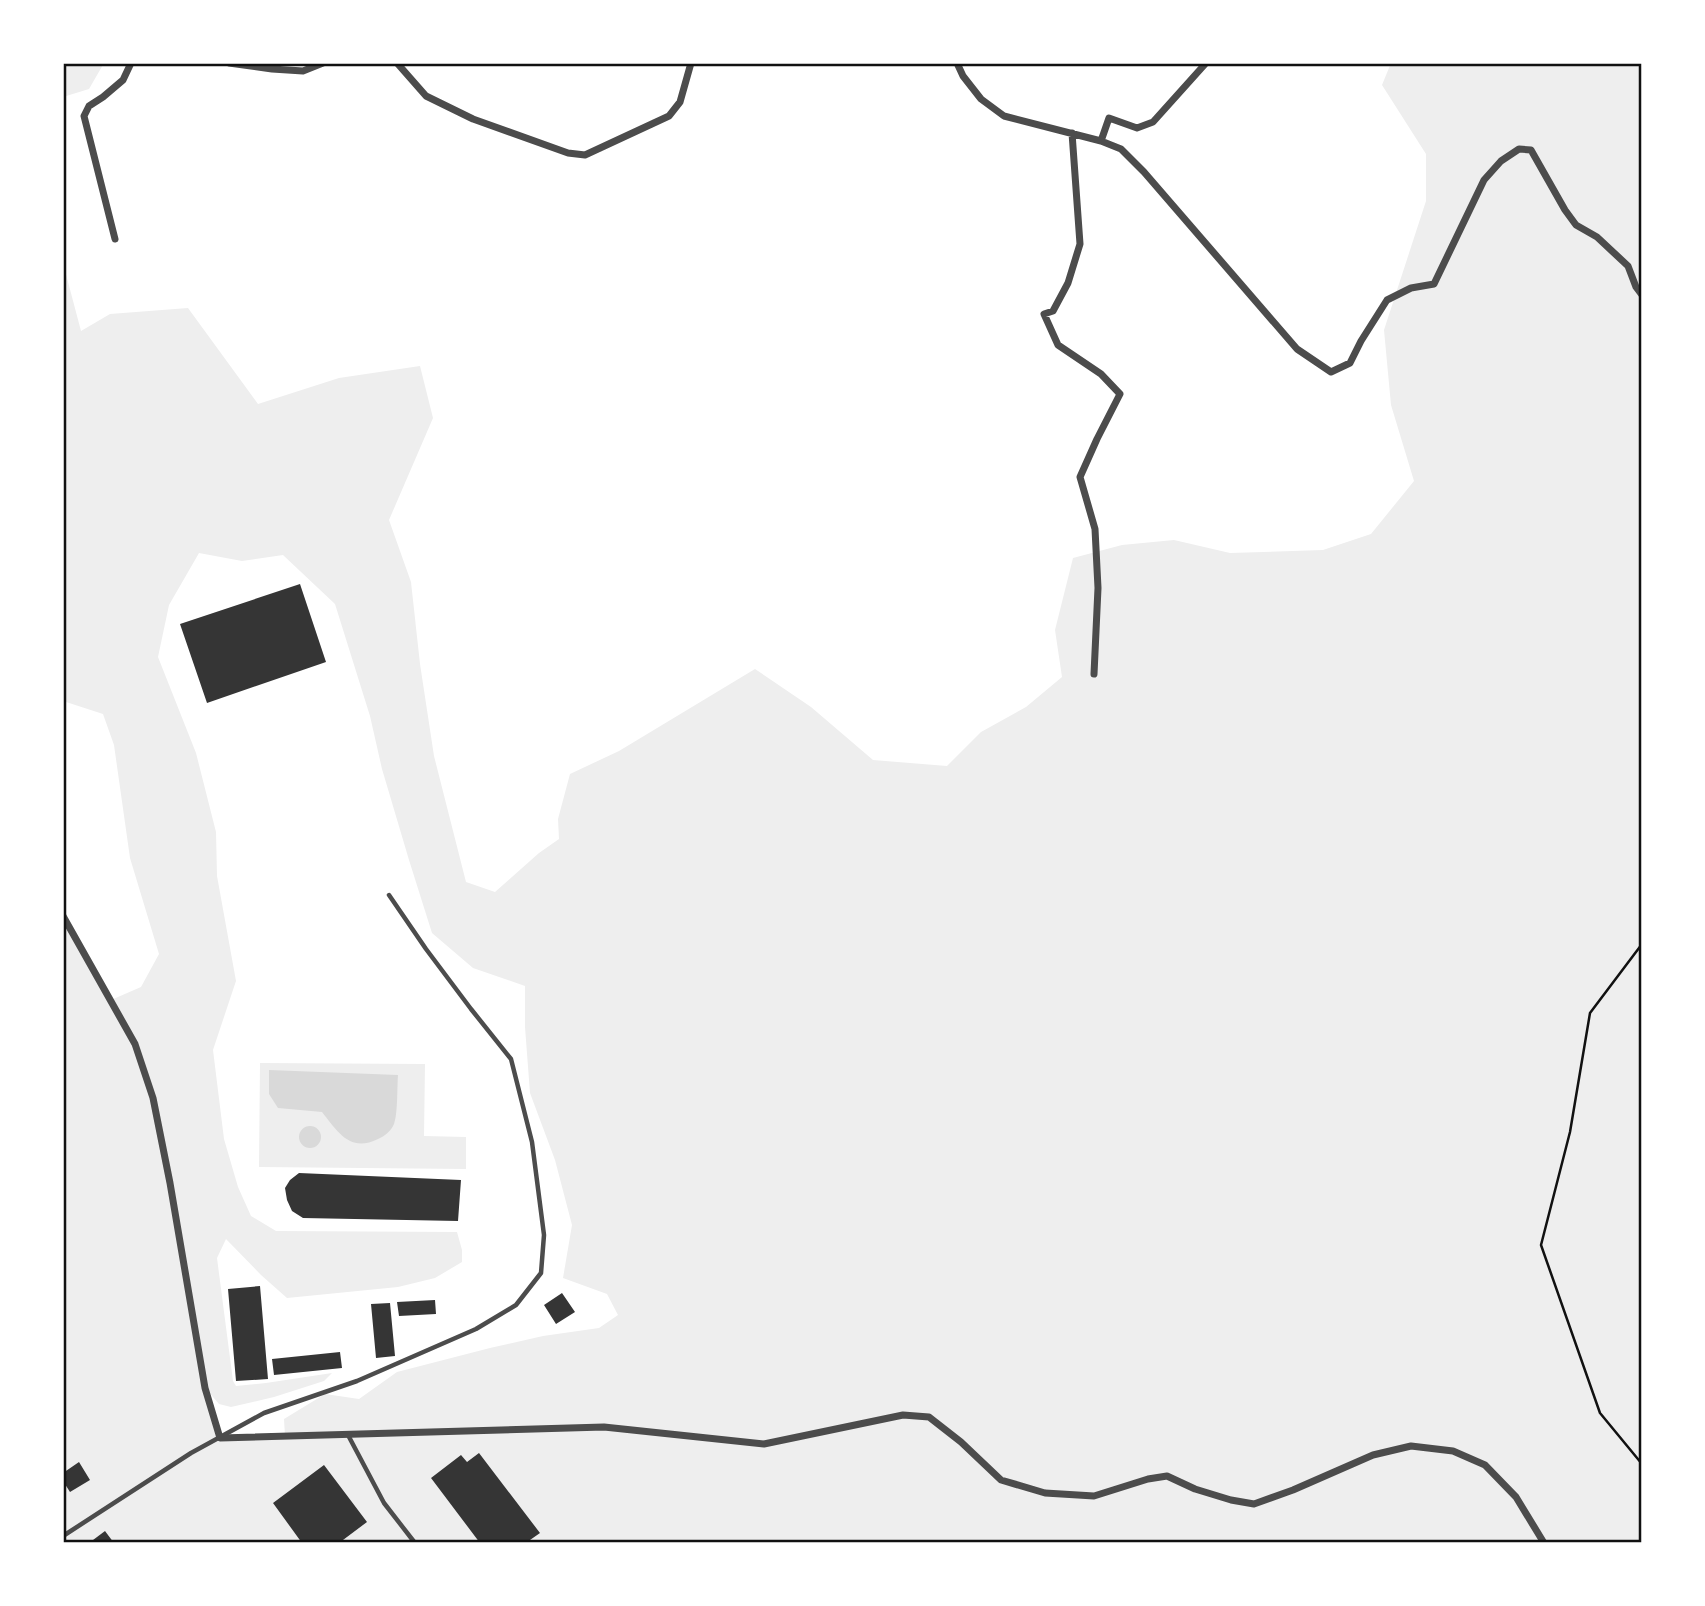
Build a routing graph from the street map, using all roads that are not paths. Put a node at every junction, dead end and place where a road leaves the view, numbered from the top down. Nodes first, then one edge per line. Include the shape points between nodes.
1 (131, 63) edge
2 (229, 63) edge
3 (323, 63) edge
4 (397, 63) edge
5 (691, 63) edge
6 (957, 63) edge
7 (1206, 63) edge
8 (1072, 133) junction
9 (1101, 141) junction
10 (115, 239) dead end
11 (1642, 295) edge
12 (1094, 674) dead end
13 (389, 895) dead end
14 (63, 916) edge
15 (348, 1434) junction
16 (220, 1438) junction
17 (63, 1536) edge
18 (415, 1543) edge
19 (1544, 1543) edge

1 - 10 street via 122,80 89,106 84,116
2 - 3 street via 303,71
4 - 5 street via 426,96 473,119 585,155 669,116 680,102
6 - 8 street via 981,99 1004,116
7 - 9 street via 1153,122 1137,128 1109,118
8 - 9 street
8 - 12 street via 1080,244 1068,283 1053,311 1044,314 1058,345 1101,374 1120,394 1080,477 1095,529
9 - 11 street via 1121,149 1136,164 1297,349 1331,372 1350,363 1387,300 1411,288 1434,284 1484,180 1519,149 1531,150 1576,225 1597,237 1628,267
13 - 16 lane via 511,1059 532,1142 544,1235 541,1273 516,1305 476,1329 357,1381 264,1413
14 - 16 street via 135,1044 153,1098 205,1388
15 - 16 street
15 - 18 lane via 384,1503
15 - 19 street via 604,1427 764,1444 903,1415 929,1417 1001,1480 1045,1493 1094,1496 1167,1476 1195,1489 1254,1504 1373,1455 1411,1446 1453,1451 1486,1465 1516,1497
16 - 17 lane

